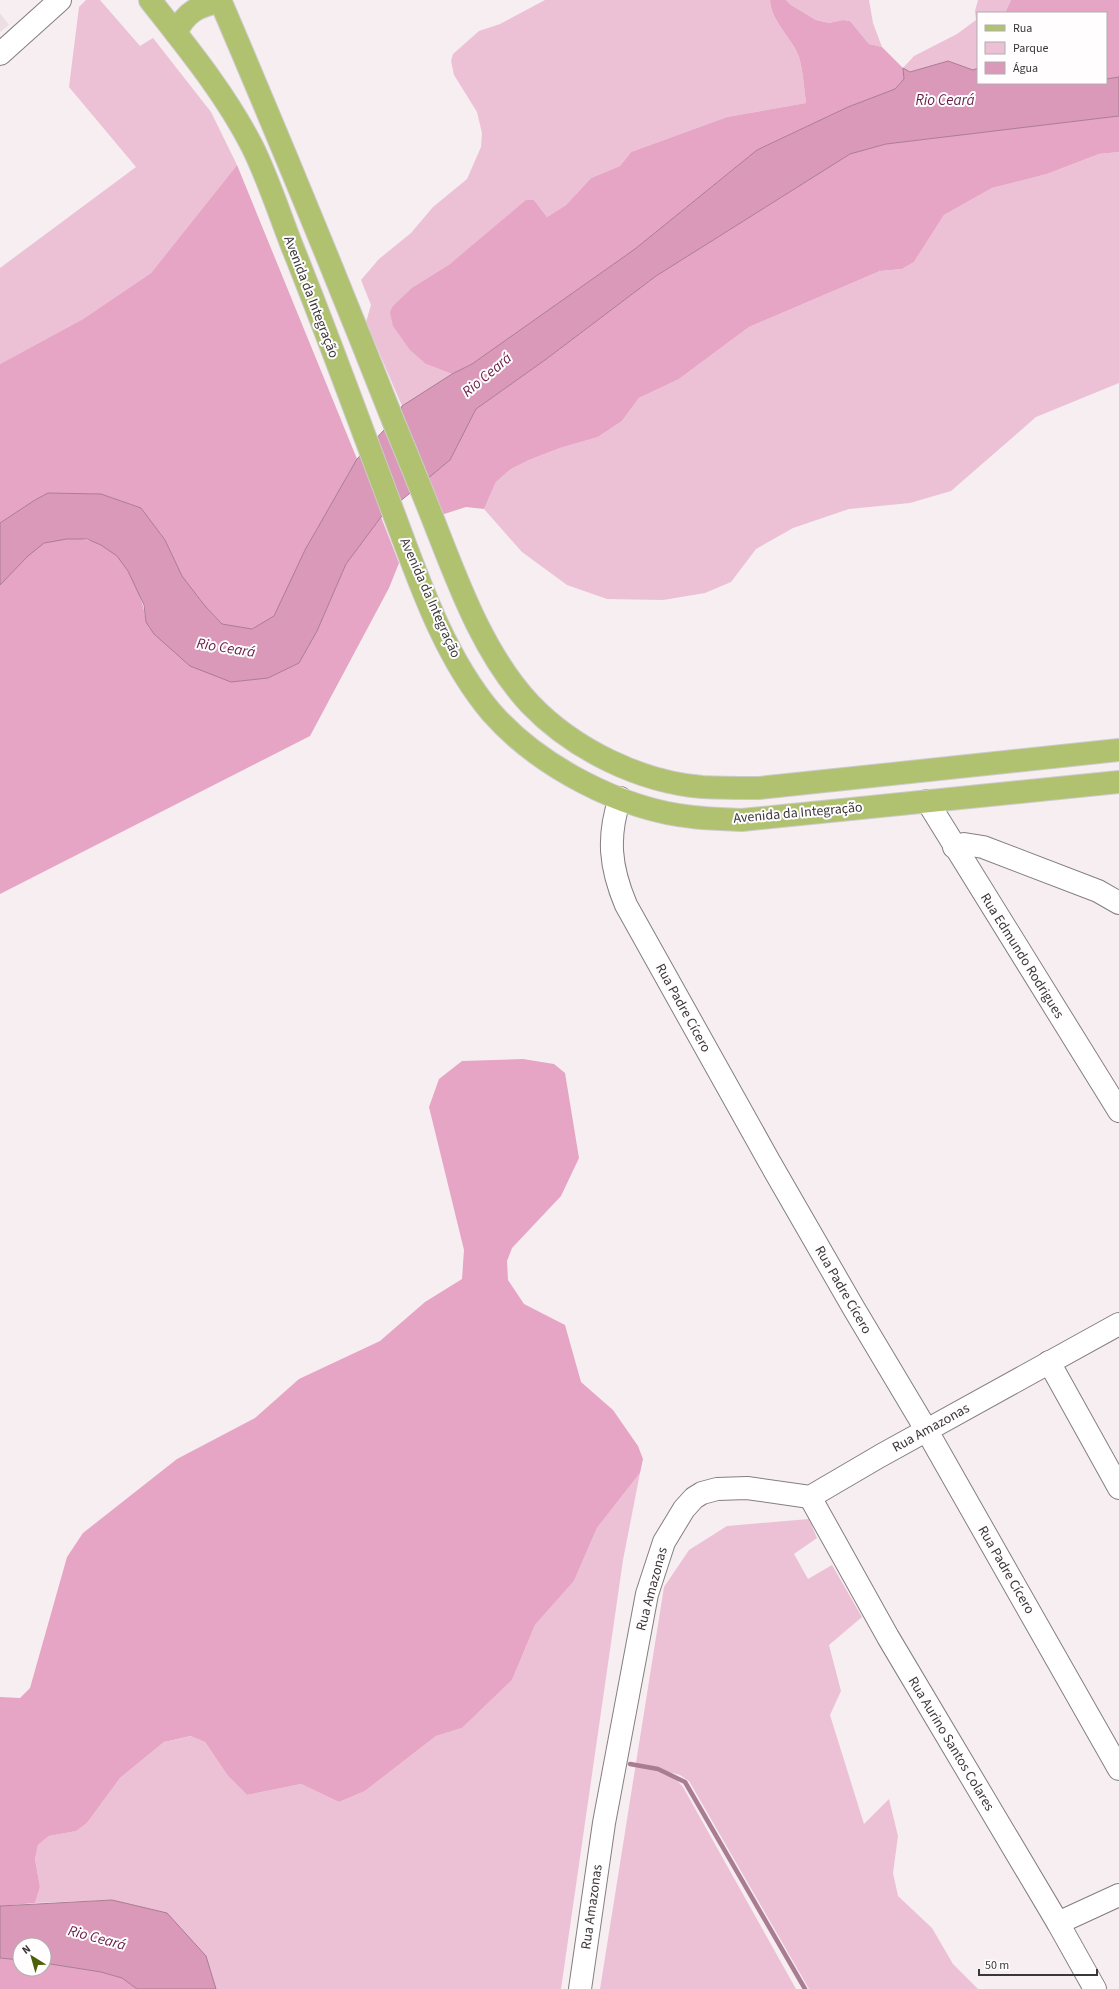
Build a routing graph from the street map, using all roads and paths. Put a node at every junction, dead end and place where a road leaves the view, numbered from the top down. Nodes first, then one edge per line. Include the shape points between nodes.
1 (60, 0) edge
2 (150, 0) edge
3 (220, 0) edge
4 (176, 33) junction
5 (0, 54) edge
6 (1119, 750) edge
7 (872, 776) junction
8 (849, 778) junction
9 (1119, 782) edge
10 (620, 798) junction
11 (927, 801) junction
12 (877, 806) junction
13 (854, 808) junction
14 (954, 847) junction
15 (1119, 903) edge
16 (1119, 1111) edge
17 (1119, 1324) edge
18 (1049, 1362) junction
19 (928, 1431) junction
20 (1119, 1488) edge
21 (810, 1497) junction
22 (1112, 1743) edge
23 (1119, 1769) edge
24 (1119, 1895) edge
25 (1058, 1924) junction
26 (580, 1989) edge
27 (1095, 1989) edge

1 - 5 street
2 - 4 main road, Avenida da Integração
3 - 4 main road via 192,11 182,20
3 - 8 main road, Avenida da Integração via 455,575 493,653 529,703 549,722 608,761 668,781 700,787 759,788
4 - 10 main road, Avenida da Integração via 214,83 252,146 404,541 448,646 492,712 519,739 547,761
6 - 7 main road, Avenida da Integração
7 - 8 main road, Avenida da Integração
7 - 12 main road
8 - 13 main road
9 - 11 main road, Avenida da Integração
10 - 13 main road, Avenida da Integração via 648,808 692,817 735,819
10 - 19 street, Rua Padre Cícero via 612,829 611,846 617,884 626,904 776,1174
11 - 12 main road, Avenida da Integração
11 - 14 street, Rua Edmundo Rodrigues
12 - 13 main road, Avenida da Integração
14 - 15 street via 964,844 984,847 1098,891
14 - 16 street, Rua Edmundo Rodrigues
17 - 18 street, Rua Amazonas
18 - 19 street, Rua Amazonas
18 - 20 street
19 - 21 street, Rua Amazonas
19 - 22 street, Rua Padre Cícero
21 - 25 street, Rua Aurino Santos Colares via 892,1644
21 - 26 street, Rua Amazonas via 747,1488 717,1489 702,1493 684,1509 664,1542 647,1594 607,1808
22 - 23 street, Rua Padre Cícero
24 - 25 street
25 - 27 street, Rua Aurino Santos Colares

